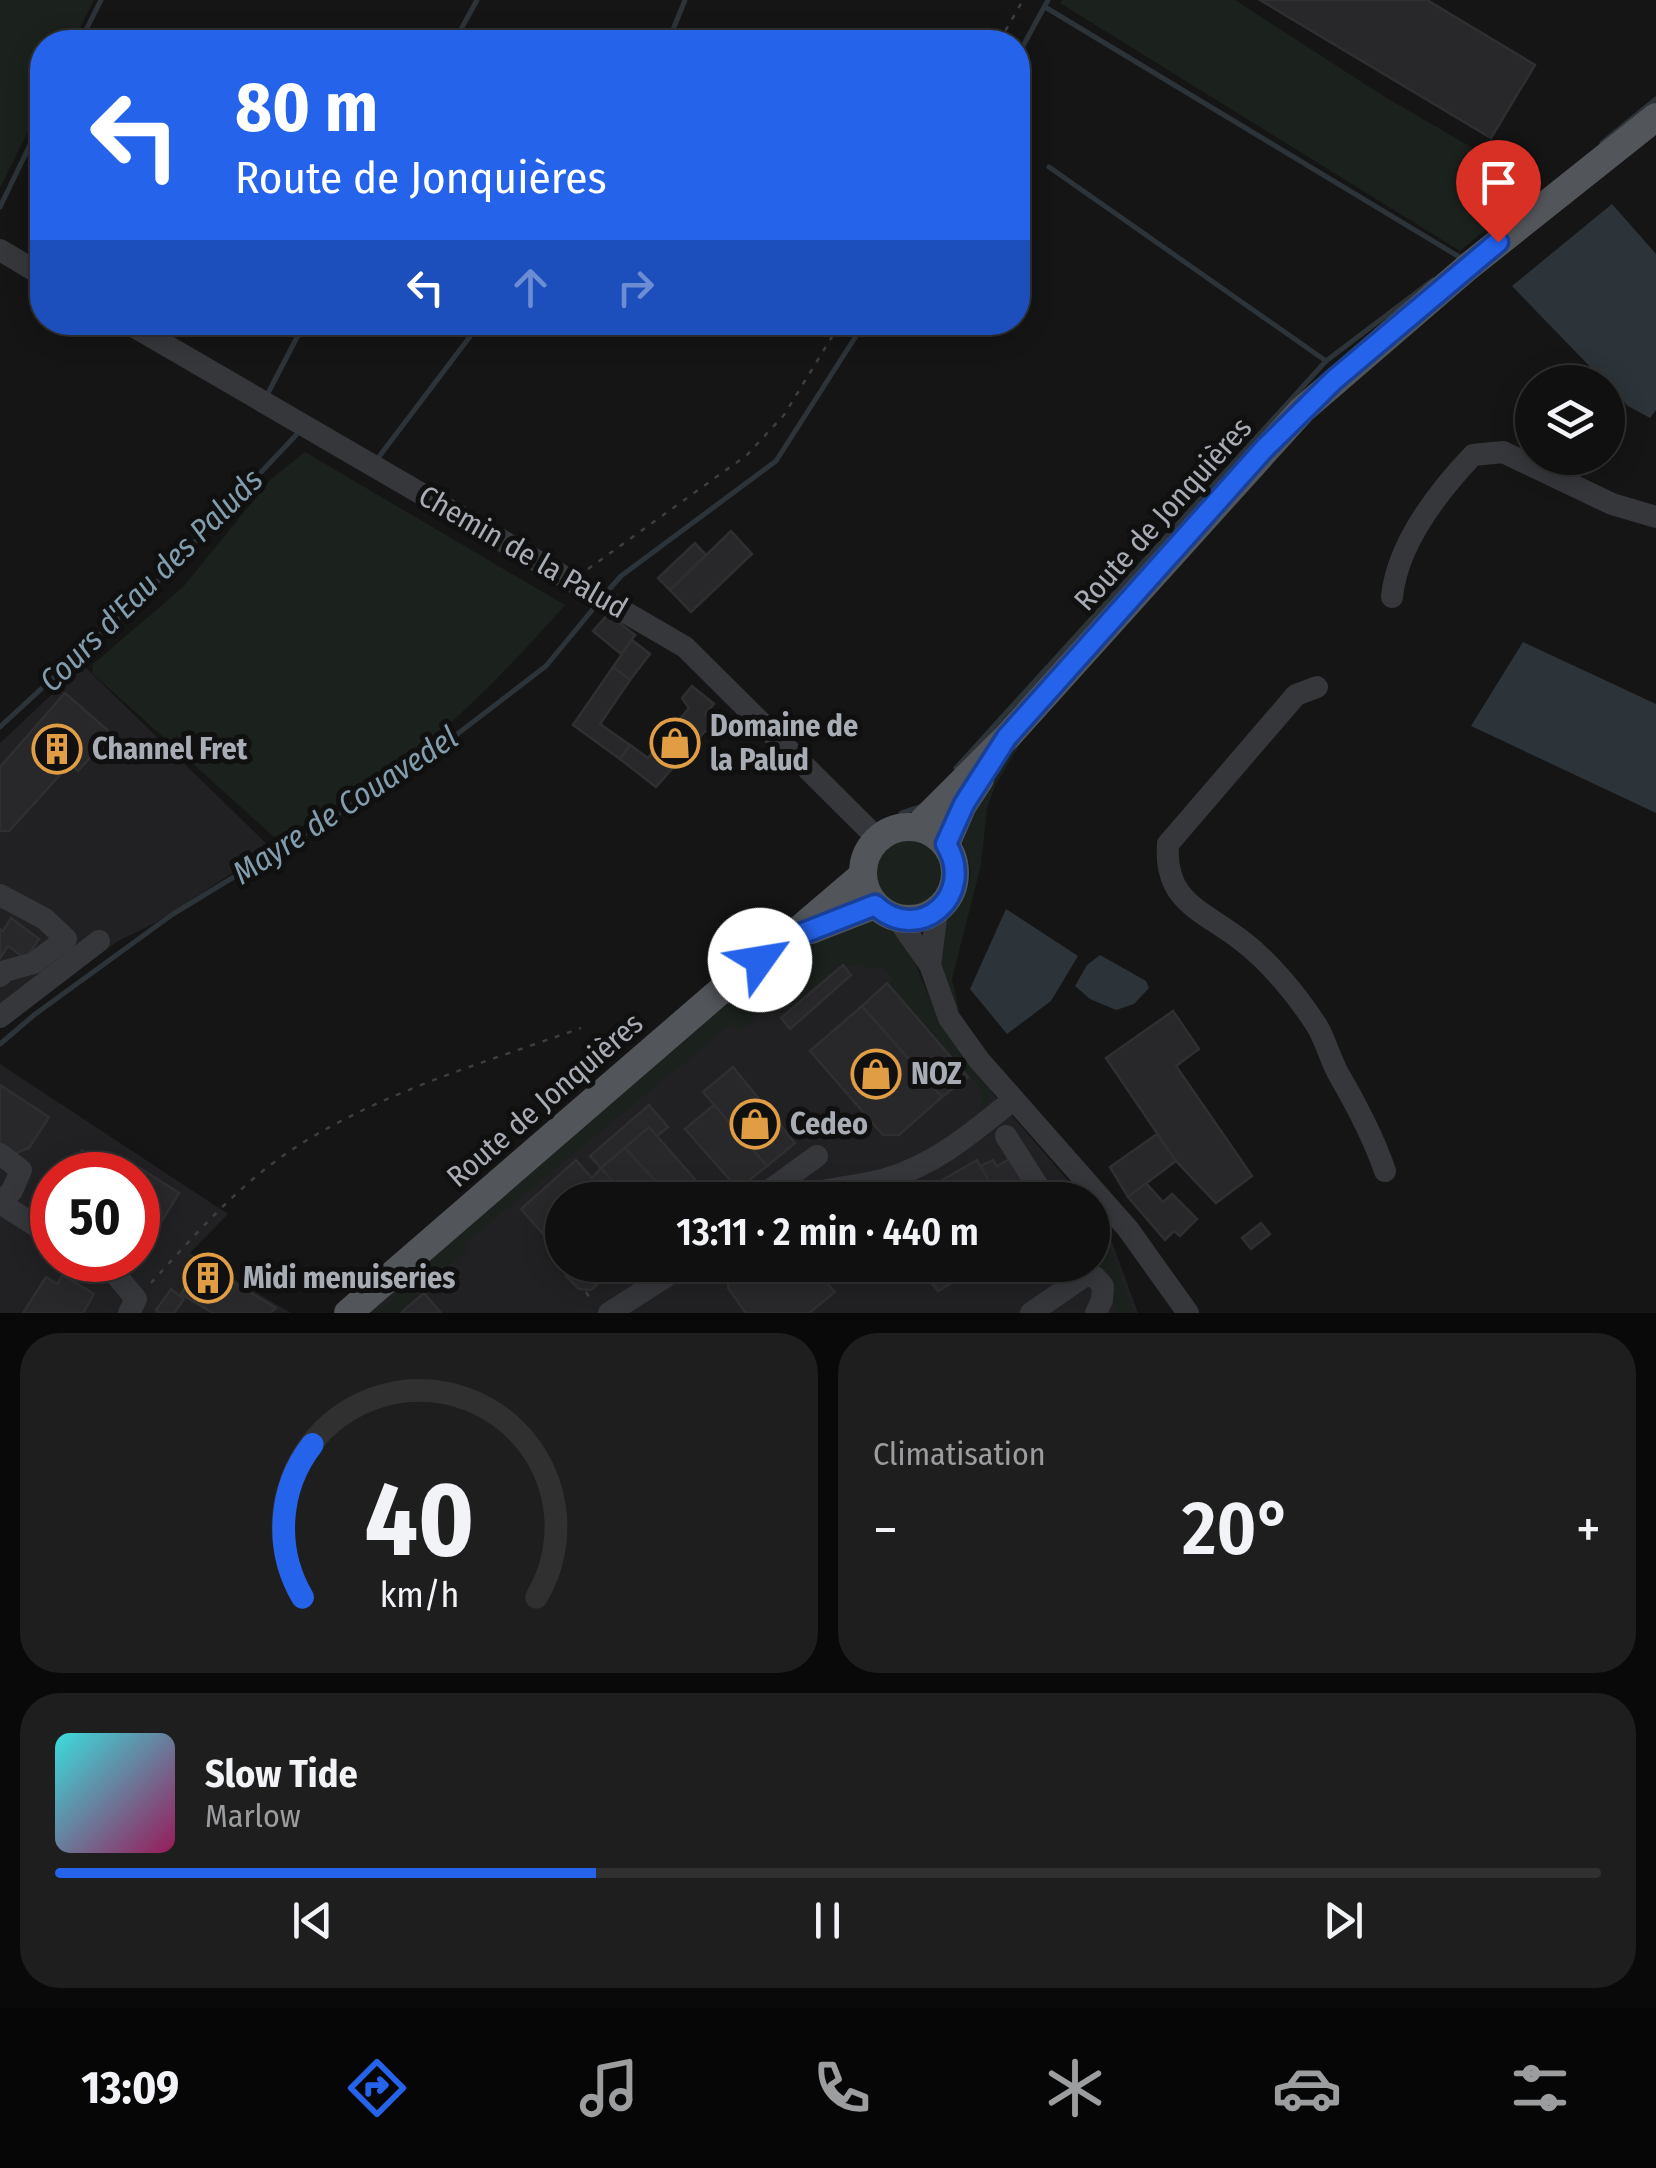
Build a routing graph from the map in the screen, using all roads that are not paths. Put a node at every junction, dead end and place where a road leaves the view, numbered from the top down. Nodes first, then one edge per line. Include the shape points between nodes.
1 (1656, 117) edge
2 (0, 250) edge
3 (30, 267) edge
4 (149, 335) edge
5 (1656, 517) edge
6 (1392, 597) dead end
7 (1316, 687) dead end
8 (1007, 737) junction
9 (917, 827) junction
10 (878, 838) junction
11 (946, 844) junction
12 (863, 875) junction
13 (0, 895) edge
14 (937, 911) junction
15 (886, 912) junction
16 (788, 939) junction
17 (99, 941) dead end
18 (930, 965) junction
19 (0, 976) edge
20 (0, 1017) edge
21 (1013, 1100) junction
22 (1006, 1136) dead end
23 (0, 1154) edge
24 (817, 1156) dead end
25 (1386, 1171) dead end
26 (777, 1182) edge
27 (871, 1182) edge
28 (1036, 1182) edge
29 (0, 1203) edge
30 (30, 1222) edge
31 (119, 1282) edge
32 (657, 1282) edge
33 (132, 1306) edge
34 (348, 1313) edge
35 (609, 1313) edge
36 (1031, 1313) edge
37 (1096, 1313) edge
38 (1188, 1313) edge

1 - 8 main road, Route de Jonquières via 1302,410
2 - 3 street
4 - 10 street, Chemin de la Palud via 685,647
5 - 6 street via 1612,504 1503,452 1473,455 1419,526 1395,572
7 - 25 street via 1296,695 1168,844 1166,867 1181,895 1243,941 1317,1027
8 - 9 main road, Route de Jonquières
8 - 11 main road, Route de Jonquières
9 - 10 main road, Route de Jonquières
9 - 11 main road
10 - 12 main road, Route de Jonquières
11 - 14 main road via 956,880
12 - 15 main road via 866,892
12 - 16 main road, Route de Jonquières
13 - 19 street via 66,938 34,963
14 - 15 main road, Route de Jonquières via 924,918
14 - 18 street
15 - 16 main road, Route de Jonquières
15 - 18 street
16 - 34 main road, Route de Jonquières
17 - 20 street
18 - 21 street via 949,1018
21 - 27 street via 944,1154
21 - 38 street via 1128,1229
22 - 28 street
23 - 29 street via 22,1170
24 - 26 street
29 - 30 street
31 - 33 street
32 - 35 street
36 - 37 street via 1086,1275 1103,1286

